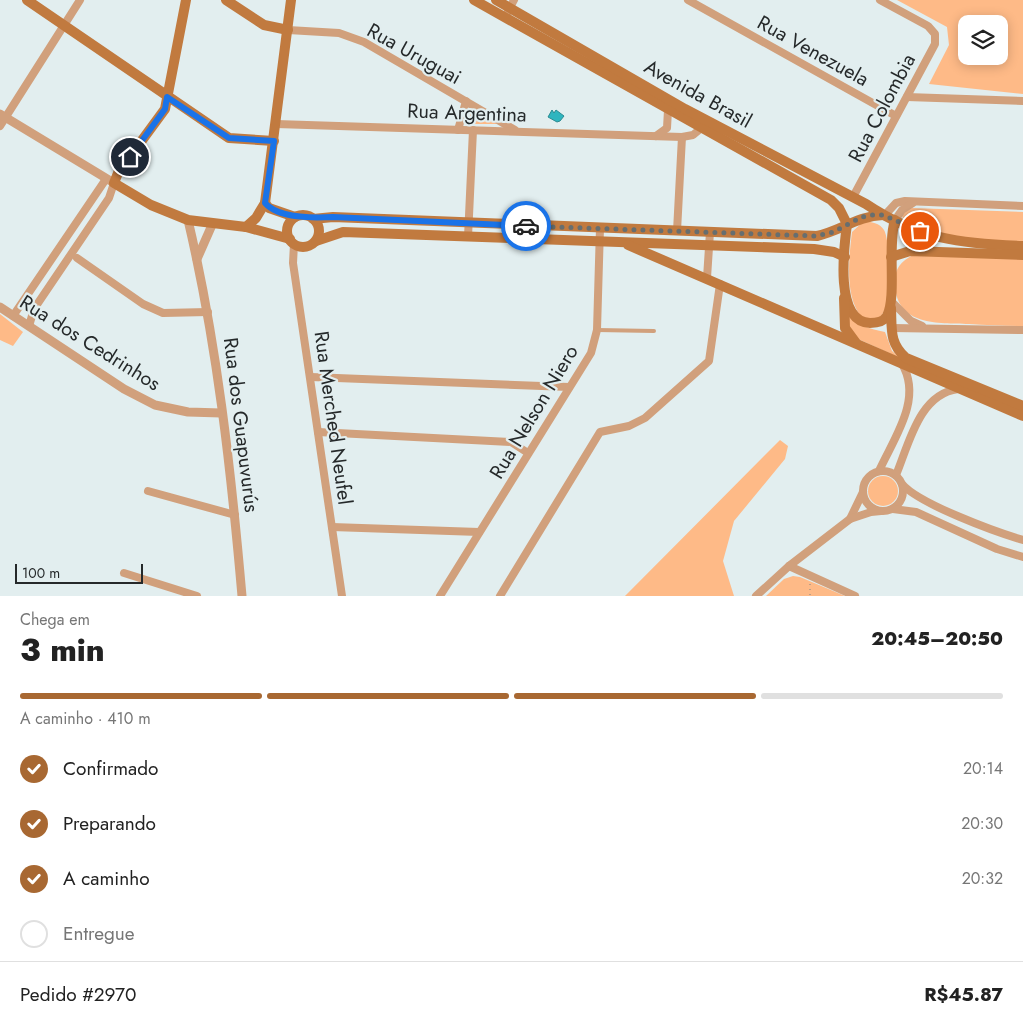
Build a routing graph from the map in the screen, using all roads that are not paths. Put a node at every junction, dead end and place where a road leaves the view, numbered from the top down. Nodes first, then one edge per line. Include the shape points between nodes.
1 (26, 0) edge
2 (80, 0) edge
3 (186, 0) edge
4 (226, 0) edge
5 (291, 0) edge
6 (474, 0) edge
7 (496, 0) edge
8 (688, 0) edge
9 (880, 0) edge
10 (510, 8) edge
11 (64, 26) junction
12 (288, 30) junction
13 (167, 97) junction
14 (907, 97) junction
15 (466, 101) junction
16 (1023, 101) edge
17 (668, 110) junction
18 (3, 115) edge
19 (896, 116) junction
20 (276, 124) junction
21 (705, 125) junction
22 (0, 126) edge
23 (458, 130) junction
24 (473, 130) junction
25 (517, 131) junction
26 (656, 136) junction
27 (682, 137) junction
28 (274, 141) junction
29 (781, 159) junction
30 (774, 169) junction
31 (110, 181) junction
32 (853, 197) junction
33 (265, 203) junction
34 (915, 203) junction
35 (1023, 206) edge
36 (883, 215) junction
37 (295, 217) junction
38 (313, 219) junction
39 (188, 220) junction
40 (895, 220) junction
41 (469, 224) junction
42 (847, 224) junction
43 (212, 225) junction
44 (246, 227) junction
45 (600, 228) junction
46 (677, 231) junction
47 (710, 232) junction
48 (750, 234) junction
49 (785, 235) junction
50 (468, 237) junction
51 (292, 241) junction
52 (316, 241) junction
53 (599, 241) junction
54 (620, 242) junction
55 (709, 245) junction
56 (1023, 246) edge
57 (749, 247) junction
58 (784, 248) junction
59 (1023, 255) edge
60 (844, 257) junction
61 (891, 257) junction
62 (77, 258) dead end
63 (197, 260) junction
64 (707, 278) junction
65 (720, 284) junction
66 (844, 295) junction
67 (891, 301) junction
68 (0, 307) edge
69 (208, 312) junction
70 (13, 316) junction
71 (868, 323) junction
72 (29, 326) junction
73 (924, 327) junction
74 (892, 328) junction
75 (597, 330) junction
76 (1023, 330) edge
77 (654, 331) dead end
78 (857, 345) junction
79 (902, 364) junction
80 (311, 377) junction
81 (569, 387) junction
82 (959, 389) junction
83 (1023, 406) edge
84 (221, 413) junction
85 (1023, 416) edge
86 (318, 432) junction
87 (528, 453) junction
88 (879, 471) junction
89 (896, 475) junction
90 (902, 484) junction
91 (148, 491) dead end
92 (863, 492) junction
93 (893, 509) junction
94 (881, 511) junction
95 (235, 516) junction
96 (850, 519) junction
97 (332, 528) junction
98 (479, 532) junction
99 (1023, 540) edge
100 (1023, 557) edge
101 (789, 566) junction
102 (124, 573) dead end
103 (197, 596) edge
104 (242, 596) edge
105 (342, 596) edge
106 (440, 596) edge
107 (500, 596) edge
108 (756, 596) edge
109 (855, 596) edge

1 - 11 main road
2 - 11 street
3 - 13 main road
4 - 12 main road via 264,25
5 - 12 main road
6 - 10 main road, Avenida Brasil
7 - 10 main road, Avenida Brasil
8 - 19 street, Rua Venezuela
9 - 14 street, Rua Colombia via 928,26 935,34 936,44
10 - 17 main road, Avenida Brasil
10 - 21 main road, Avenida Brasil
11 - 13 main road
11 - 18 street
12 - 15 street, Rua Uruguai via 339,33 364,42
12 - 20 main road
13 - 28 main road via 229,138
13 - 31 main road via 165,109
14 - 16 street
14 - 19 street, Rua Colombia
15 - 23 street
15 - 25 street, Rua Uruguai
17 - 21 main road, Avenida Brasil
17 - 26 street via 666,128
18 - 22 street
18 - 31 street
19 - 32 street, Rua Colombia
20 - 23 street, Rua Argentina
20 - 28 main road
21 - 27 street, Rua Argentina via 693,135
21 - 29 main road, Avenida Brasil
21 - 30 main road, Avenida Brasil
23 - 24 street, Rua Argentina
24 - 25 street, Rua Argentina
24 - 41 street
25 - 26 street, Rua Argentina
26 - 27 street, Rua Argentina
27 - 46 street
28 - 33 main road
29 - 30 main road
29 - 32 main road, Avenida Brasil
30 - 42 main road, Avenida Brasil via 831,200
31 - 39 main road via 151,205
31 - 70 street
31 - 72 street via 109,198 34,309
32 - 36 main road, Avenida Brasil
33 - 37 main road via 269,208
33 - 44 main road
34 - 35 street
34 - 36 street via 896,204
34 - 40 street via 902,210
36 - 40 main road, Avenida Brasil
36 - 42 main road via 862,217
37 - 38 main road via 301,215
37 - 51 main road via 288,227
38 - 41 main road via 333,217
38 - 52 main road via 319,229
39 - 43 main road
39 - 63 street, Rua dos Guapuvurús
40 - 56 main road, Avenida Brasil via 944,239 970,244
40 - 61 main road
41 - 45 main road
41 - 50 street
42 - 49 main road via 817,236
42 - 60 main road
43 - 44 main road
43 - 63 street
44 - 51 main road
45 - 46 main road
45 - 53 street, Rua Nelson Niero
46 - 47 main road
47 - 48 main road
47 - 55 street
48 - 49 main road
48 - 57 main road
49 - 58 lane
50 - 52 main road via 343,232
50 - 53 main road
51 - 52 main road via 307,246
51 - 80 street, Rua Merched Neufel
53 - 54 main road
53 - 75 street, Rua Nelson Niero
54 - 55 main road
54 - 64 main road
55 - 57 main road
55 - 64 street
57 - 58 main road
58 - 60 main road via 834,252
59 - 61 main road via 910,251
60 - 66 main road
61 - 67 main road
62 - 69 street via 143,304 163,313
63 - 69 street, Rua dos Guapuvurús
64 - 65 main road
65 - 78 main road
65 - 107 street via 709,361 645,418 629,426 600,432
66 - 71 main road via 851,310
66 - 78 main road via 845,328
67 - 71 main road via 884,320
67 - 73 street via 911,321
67 - 74 main road
68 - 70 street, Rua dos Cedrinhos
69 - 84 street, Rua dos Guapuvurús
70 - 72 street, Rua dos Cedrinhos
71 - 74 main road
72 - 84 street, Rua dos Cedrinhos via 155,406
73 - 74 street
73 - 76 street
74 - 83 main road via 897,350 906,358
75 - 77 lane
75 - 81 street, Rua Nelson Niero via 591,353
78 - 79 main road
79 - 82 main road
79 - 88 street via 909,377 910,398
80 - 81 street
80 - 86 street, Rua Merched Neufel
81 - 87 street, Rua Nelson Niero
82 - 85 main road
82 - 89 street via 945,392 927,405
84 - 95 street, Rua dos Guapuvurús
86 - 87 street via 511,442
86 - 97 street, Rua Merched Neufel
87 - 98 street, Rua Nelson Niero
88 - 89 street
88 - 92 street via 866,481
89 - 90 street
90 - 93 street via 903,496
90 - 99 street via 920,498
91 - 95 street
92 - 94 street via 867,503
92 - 96 street
93 - 94 street
93 - 100 street via 916,512 997,549
94 - 96 street
95 - 104 street, Rua dos Guapuvurús
96 - 101 street
97 - 98 street
97 - 105 street, Rua Merched Neufel
98 - 106 street, Rua Nelson Niero
101 - 108 street
101 - 109 street
102 - 103 street

